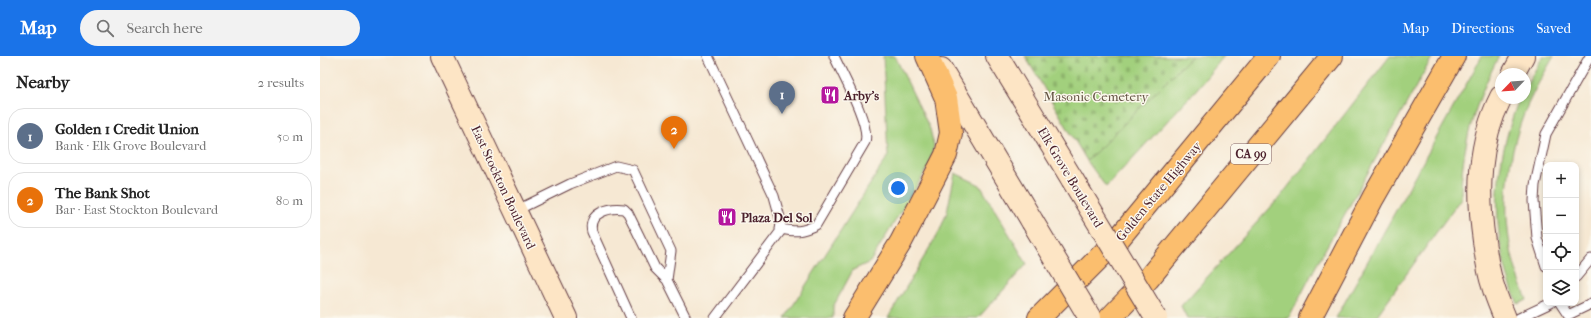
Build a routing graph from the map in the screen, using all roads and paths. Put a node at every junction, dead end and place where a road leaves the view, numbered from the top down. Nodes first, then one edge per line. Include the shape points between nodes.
1 (442, 56) edge
2 (708, 56) edge
3 (834, 56) edge
4 (927, 56) edge
5 (933, 56) edge
6 (997, 56) edge
7 (1260, 56) edge
8 (1269, 56) edge
9 (1332, 56) edge
10 (1454, 56) edge
11 (1522, 56) edge
12 (1590, 56) edge
13 (1516, 68) edge
14 (1230, 104) junction
15 (1498, 104) edge
16 (515, 211) junction
17 (780, 229) junction
18 (1543, 257) edge
19 (1591, 259) edge
20 (1579, 273) edge
21 (667, 280) junction
22 (1591, 304) edge
23 (1544, 306) edge
24 (1562, 306) edge
25 (566, 318) edge
26 (631, 318) edge
27 (686, 318) edge
28 (715, 318) edge
29 (854, 318) edge
30 (1039, 318) edge
31 (1090, 318) edge
32 (1110, 318) edge
33 (1156, 318) edge
34 (1310, 318) edge
35 (1505, 318) edge
36 (1519, 318) edge

1 - 16 main road, East Stockton Boulevard
2 - 17 lane via 774,196 781,221
3 - 17 lane via 866,128 866,142 816,224 797,232
4 - 29 highway via 946,98 950,133 946,155 901,242
5 - 31 main road, bridge
6 - 33 main road, Elk Grove Boulevard, bridge
7 - 14 highway
8 - 14 highway, Golden State Highway
9 - 32 highway, CA 99 via 1148,279
10 - 34 highway via 1373,198
11 - 13 main road
12 - 18 lane via 1546,134 1534,201 1537,238
14 - 30 highway, Golden State Highway via 1120,238
15 - 35 main road via 1483,151 1480,194 1486,260 1492,285
16 - 21 lane via 570,184 616,166 633,170 670,251
16 - 25 main road, East Stockton Boulevard
17 - 28 lane
19 - 20 lane
21 - 26 lane via 655,268 624,209 608,210 596,215 590,226 592,232
21 - 27 lane
22 - 24 lane via 1568,315
23 - 36 lane

